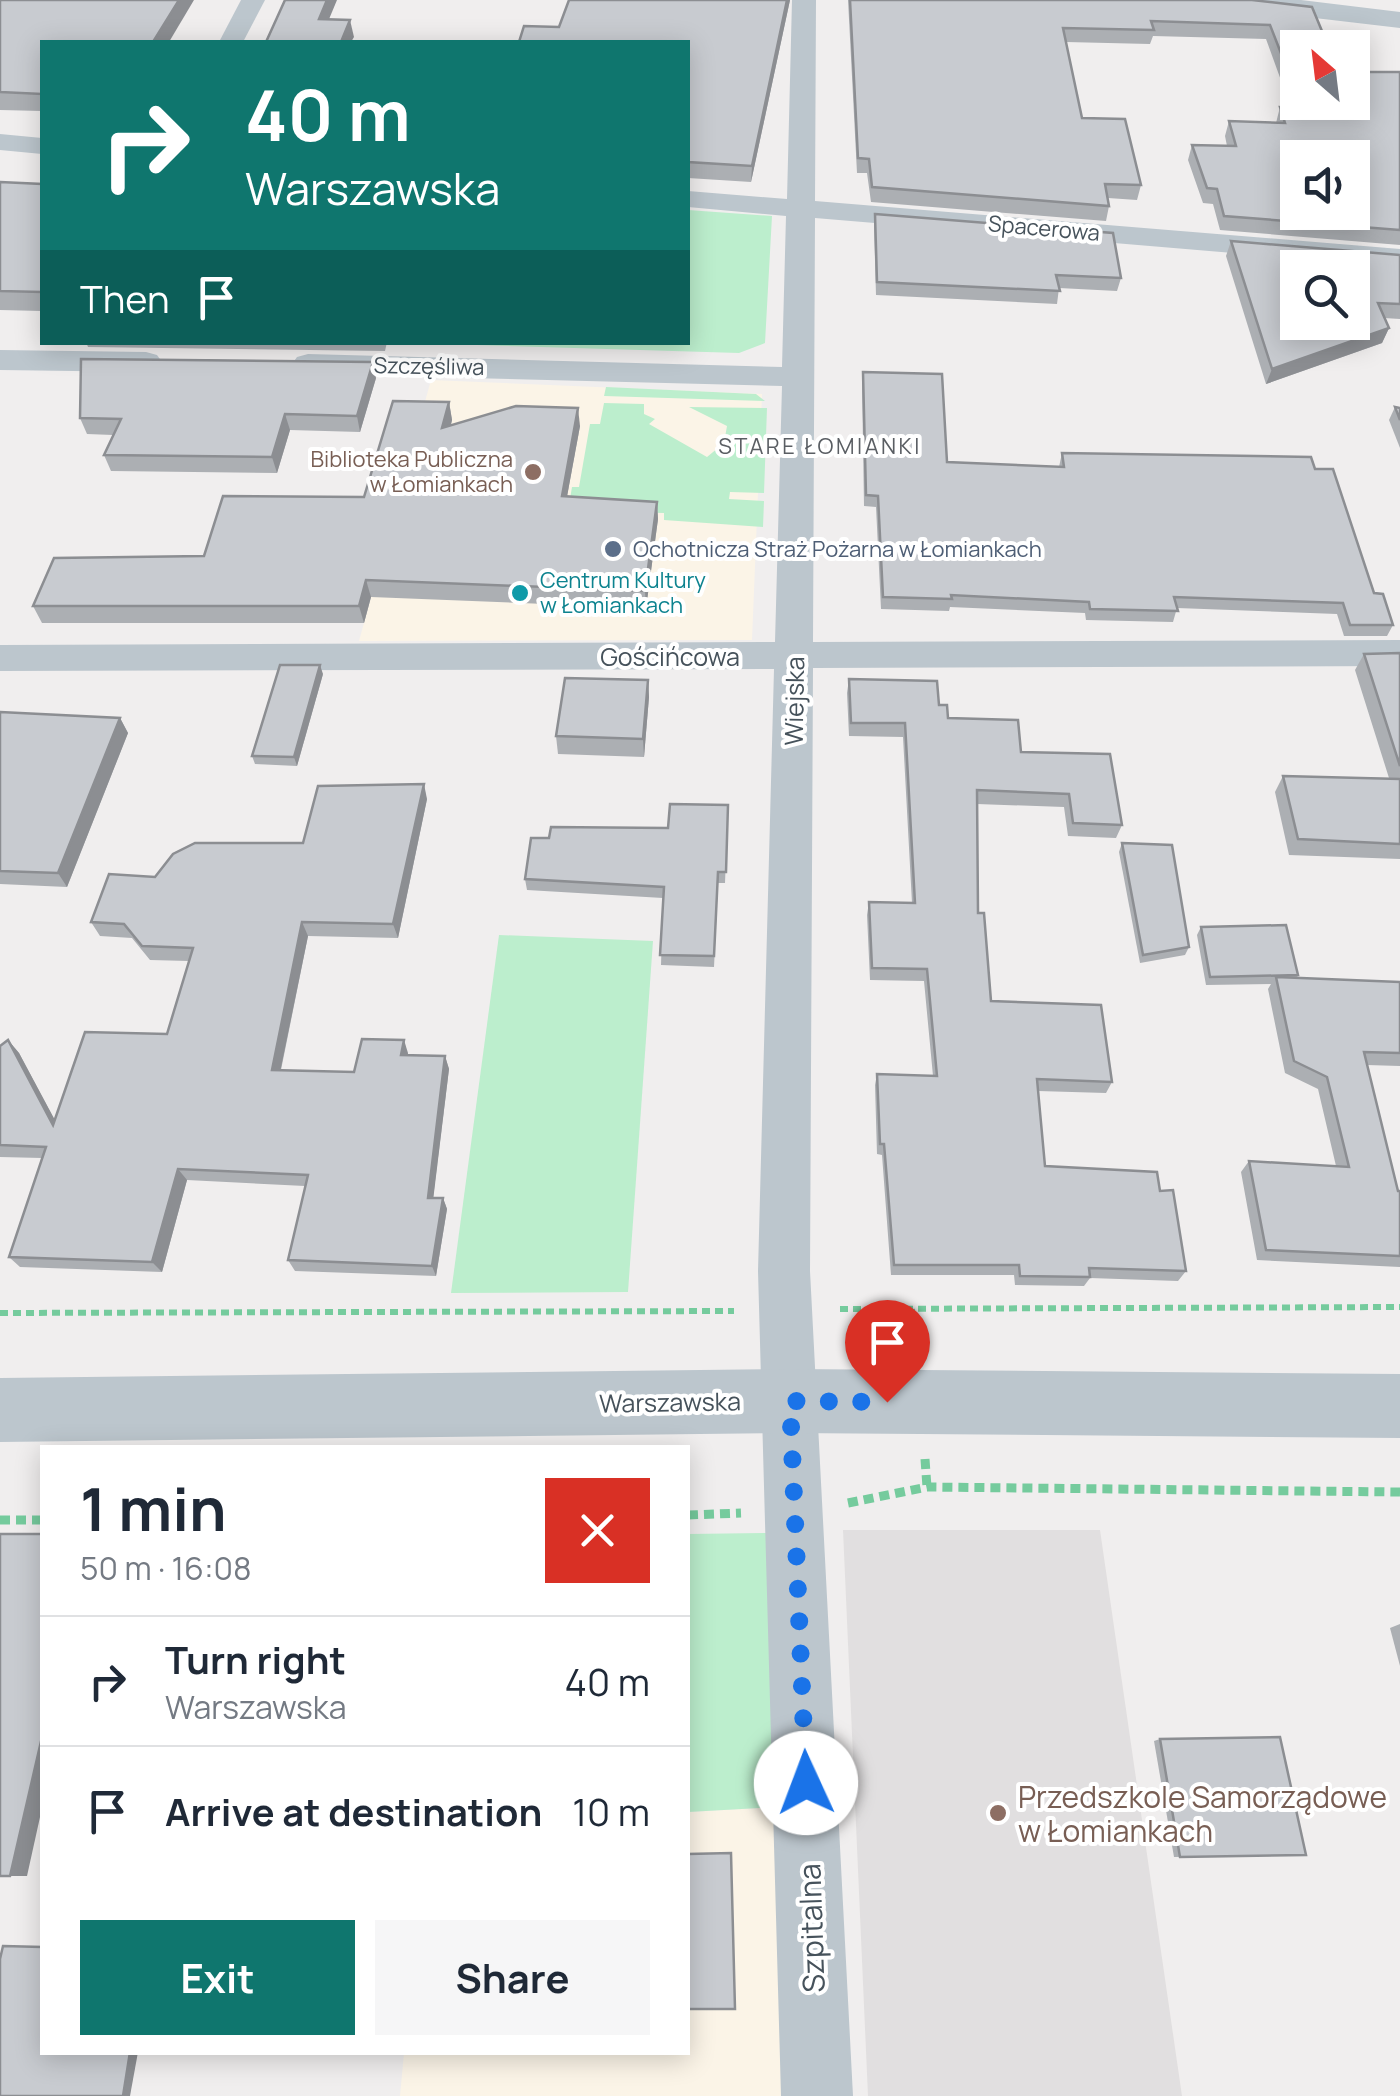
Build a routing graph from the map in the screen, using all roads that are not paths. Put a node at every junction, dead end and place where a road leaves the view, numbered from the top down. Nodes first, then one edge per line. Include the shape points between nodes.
1 (252, 0) edge
2 (804, 0) edge
3 (1230, 0) edge
4 (1400, 20) edge
5 (233, 40) edge
6 (0, 142) edge
7 (40, 146) edge
8 (690, 199) edge
9 (798, 208) junction
10 (1400, 258) edge
11 (0, 360) edge
12 (170, 362) edge
13 (269, 364) edge
14 (797, 377) junction
15 (1400, 653) edge
16 (794, 656) junction
17 (0, 658) edge
18 (790, 1401) junction
19 (1400, 1406) edge
20 (0, 1410) edge
21 (817, 2096) edge

1 - 5 street
2 - 9 street, Wiejska
3 - 4 street
6 - 7 street
8 - 9 street, Spacerowa
9 - 10 street, Spacerowa
9 - 14 street, Wiejska
11 - 12 street
13 - 14 street, Szczęśliwa
14 - 16 street, Wiejska
15 - 16 street, Gościńcowa
16 - 17 street, Gościńcowa
16 - 18 street, Wiejska via 784,1272
18 - 19 street, Warszawska
18 - 20 street, Warszawska
18 - 21 street, Szpitalna

